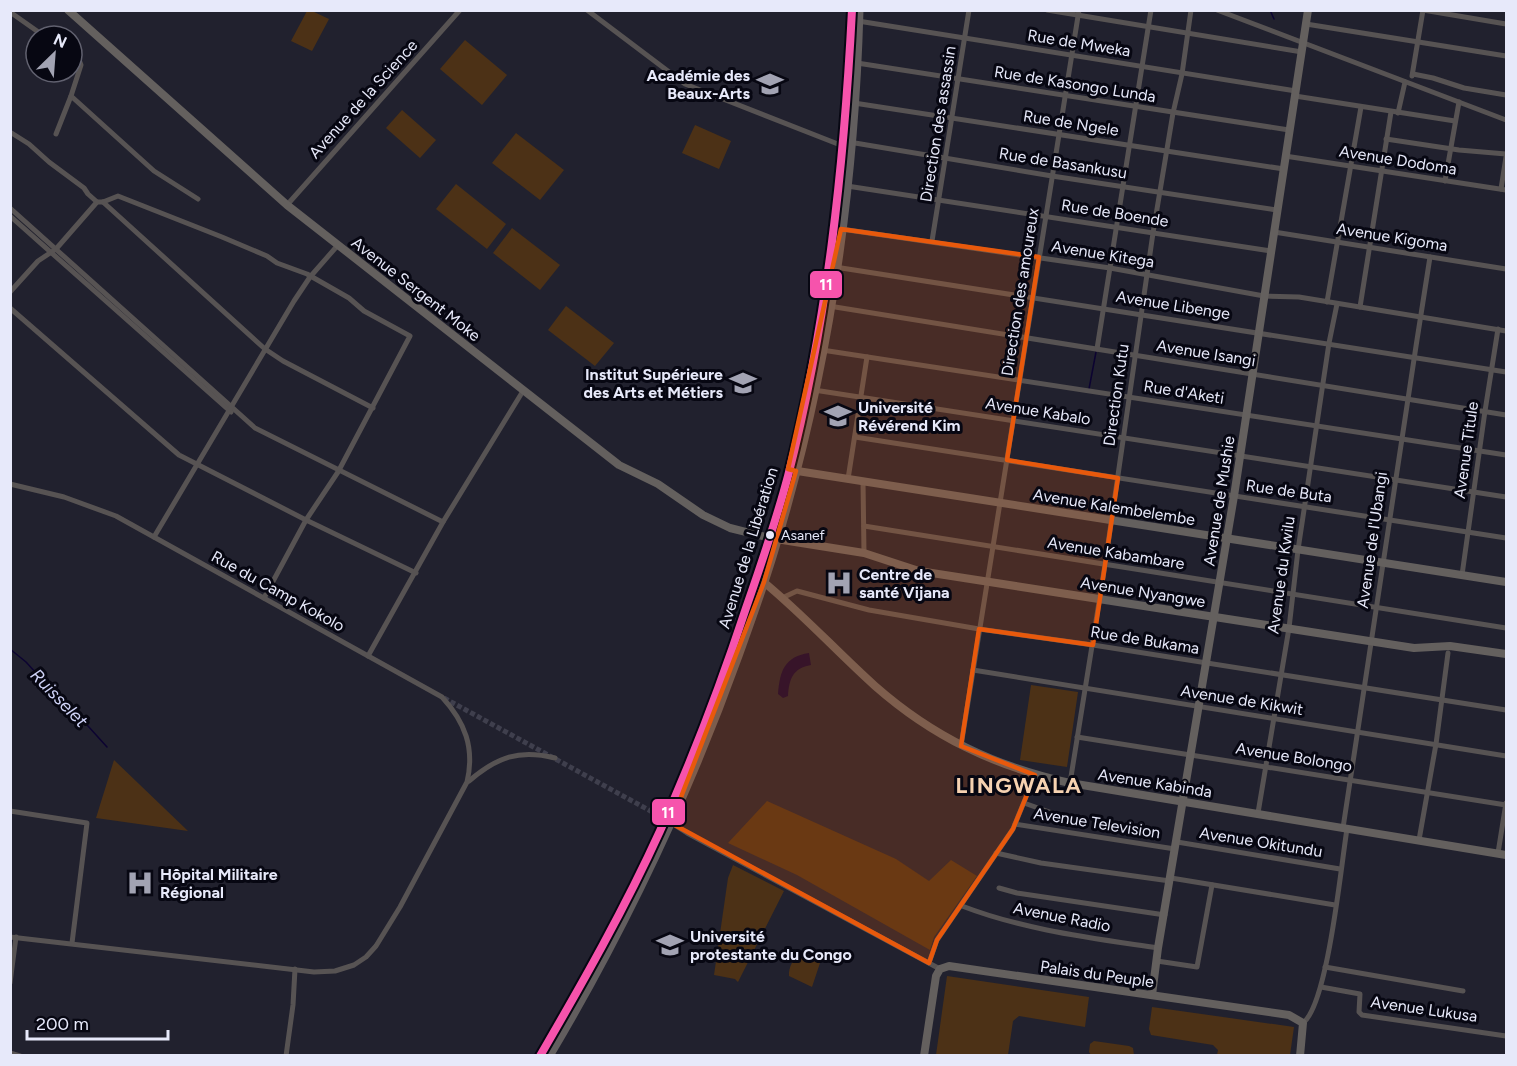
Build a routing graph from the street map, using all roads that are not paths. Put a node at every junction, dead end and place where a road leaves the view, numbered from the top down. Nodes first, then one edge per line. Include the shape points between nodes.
1 (68, 10) edge
2 (460, 10) edge
3 (587, 10) edge
4 (852, 10) edge
5 (859, 10) edge
6 (969, 10) edge
7 (1047, 10) edge
8 (1151, 10) edge
9 (1191, 10) edge
10 (1217, 10) edge
11 (1308, 10) edge
12 (1423, 10) edge
13 (10, 12) edge
14 (1079, 13) edge
15 (858, 21) junction
16 (27, 24) edge
17 (1306, 24) junction
18 (1506, 24) edge
19 (1148, 28) junction
20 (1188, 34) junction
21 (965, 39) junction
22 (1419, 42) junction
23 (1303, 48) junction
24 (1072, 56) junction
25 (1506, 56) edge
26 (857, 63) junction
27 (1141, 67) junction
28 (1182, 74) junction
29 (1413, 74) junction
30 (958, 79) junction
31 (1408, 82) junction
32 (75, 84) edge
33 (1296, 93) junction
34 (1066, 95) junction
35 (1506, 95) edge
36 (71, 96) junction
37 (1459, 102) junction
38 (854, 103) junction
39 (1136, 106) junction
40 (1360, 107) junction
41 (1395, 112) junction
42 (1173, 113) junction
43 (952, 118) junction
44 (1506, 120) edge
45 (1455, 121) junction
46 (1289, 130) junction
47 (10, 132) edge
48 (56, 134) dead end
49 (1059, 135) junction
50 (1386, 139) junction
51 (848, 145) junction
52 (1130, 146) junction
53 (1450, 148) junction
54 (1167, 151) junction
55 (1285, 156) junction
56 (1506, 156) edge
57 (945, 158) junction
58 (1351, 166) junction
59 (1284, 169) junction
60 (1381, 170) junction
61 (1052, 176) junction
62 (1445, 181) junction
63 (847, 186) junction
64 (1123, 186) junction
65 (1504, 190) edge
66 (1160, 192) junction
67 (198, 199) dead end
68 (939, 200) junction
69 (100, 202) junction
70 (287, 205) junction
71 (10, 208) edge
72 (1277, 210) junction
73 (10, 216) edge
74 (1046, 216) junction
75 (1117, 227) junction
76 (841, 229) junction
77 (1274, 232) junction
78 (1153, 233) junction
79 (932, 241) junction
80 (1338, 243) junction
81 (338, 245) junction
82 (1369, 248) junction
83 (54, 250) junction
84 (1271, 251) junction
85 (1039, 257) junction
86 (1430, 257) junction
87 (832, 266) junction
88 (1110, 268) junction
89 (1506, 268) edge
90 (1147, 275) junction
91 (310, 277) junction
92 (10, 292) edge
93 (1264, 296) junction
94 (1033, 297) junction
95 (1328, 302) junction
96 (1337, 304) junction
97 (830, 306) junction
98 (1360, 307) junction
99 (10, 308) edge
100 (1104, 308) junction
101 (1142, 314) junction
102 (1420, 317) junction
103 (1498, 329) junction
104 (1506, 331) edge
105 (1259, 332) junction
106 (1026, 338) junction
107 (1329, 343) junction
108 (265, 349) junction
109 (822, 350) junction
110 (1097, 350) junction
111 (1135, 355) junction
112 (867, 357) junction
113 (1414, 357) junction
114 (1491, 370) junction
115 (1506, 372) edge
116 (1253, 374) junction
117 (1020, 381) junction
118 (1323, 385) junction
119 (814, 390) junction
120 (523, 391) junction
121 (860, 397) junction
122 (1129, 398) junction
123 (1408, 398) junction
124 (230, 408) junction
125 (373, 408) junction
126 (1485, 411) junction
127 (1506, 415) edge
128 (1246, 416) junction
129 (1014, 421) junction
130 (1317, 425) junction
131 (855, 436) junction
132 (1124, 438) junction
133 (1401, 439) junction
134 (1479, 452) junction
135 (1241, 455) junction
136 (1506, 455) edge
137 (1008, 460) junction
138 (197, 465) junction
139 (1311, 466) junction
140 (792, 470) junction
141 (338, 472) junction
142 (1118, 478) junction
143 (848, 479) junction
144 (1394, 480) junction
145 (863, 481) junction
146 (10, 484) edge
147 (1475, 492) junction
148 (1234, 496) junction
149 (1506, 497) edge
150 (1001, 503) junction
151 (1304, 506) junction
152 (306, 520) junction
153 (1112, 520) junction
154 (1388, 520) junction
155 (443, 522) junction
156 (864, 526) junction
157 (1468, 533) junction
158 (154, 537) junction
159 (774, 538) junction
160 (1226, 538) junction
161 (1506, 538) edge
162 (994, 547) junction
163 (1298, 550) junction
164 (864, 553) junction
165 (1382, 563) junction
166 (1105, 565) junction
167 (416, 573) junction
168 (1462, 575) junction
169 (760, 579) junction
170 (988, 582) junction
171 (1506, 582) edge
172 (1220, 583) junction
173 (1293, 594) junction
174 (264, 598) junction
175 (782, 598) junction
176 (1100, 599) junction
177 (1376, 607) junction
178 (1215, 617) junction
179 (1289, 628) junction
180 (1506, 628) edge
181 (979, 630) junction
182 (1372, 642) junction
183 (1093, 645) junction
184 (1448, 653) dead end
185 (1506, 654) edge
186 (368, 656) junction
187 (1207, 663) junction
188 (973, 670) junction
189 (1280, 674) junction
190 (1085, 687) junction
191 (1365, 688) junction
192 (1442, 699) junction
193 (1198, 707) junction
194 (1506, 710) edge
195 (1273, 718) junction
196 (1358, 732) junction
197 (1077, 737) junction
198 (1436, 744) junction
199 (961, 746) junction
200 (1191, 754) junction
201 (1506, 756) edge
202 (555, 758) dead end
203 (1266, 767) junction
204 (1035, 775) junction
205 (1350, 780) junction
206 (467, 782) junction
207 (1070, 783) junction
208 (1428, 792) junction
209 (1183, 801) junction
210 (1024, 803) junction
211 (1506, 804) edge
212 (10, 811) edge
213 (1258, 813) junction
214 (1055, 814) dead end
215 (669, 822) junction
216 (1015, 824) junction
217 (1345, 828) junction
218 (1419, 840) junction
219 (1176, 845) junction
220 (996, 853) junction
221 (1502, 854) edge
222 (1340, 869) junction
223 (1170, 879) junction
224 (1212, 885) junction
225 (999, 888) dead end
226 (1335, 905) junction
227 (962, 906) junction
228 (1165, 915) junction
229 (13, 937) edge
230 (72, 943) junction
231 (1158, 948) junction
232 (1157, 961) junction
233 (929, 963) junction
234 (1325, 967) junction
235 (294, 969) junction
236 (940, 969) junction
237 (10, 983) edge
238 (1321, 987) junction
239 (1462, 991) dead end
240 (1152, 995) junction
241 (1303, 1023) junction
242 (1506, 1036) edge
243 (10, 1053) edge
244 (20, 1056) edge
245 (286, 1056) edge
246 (540, 1056) edge
247 (549, 1056) edge
248 (924, 1056) edge
249 (1300, 1056) edge

1 - 70 street, Avenue Sergent Moke
2 - 70 street, Avenue de la Science
3 - 51 street via 685,84
4 - 51 main road, Avenue de la Libération
5 - 15 main road, Avenue de la Libération
6 - 21 street, Direction des assassin
7 - 14 street
8 - 19 street
9 - 20 street, Direction Kutu
10 - 23 street
11 - 17 street, Avenue de Mushie
12 - 18 street
12 - 22 street
13 - 16 street
14 - 19 street
14 - 24 street, Direction des amoureux
15 - 21 street, Rue de Mweka
15 - 26 main road, Avenue de la Libération
17 - 22 street
17 - 23 street, Avenue de Mushie
19 - 20 street
19 - 27 street
20 - 23 street
20 - 28 street, Direction Kutu
21 - 24 street, Rue de Mweka
21 - 30 street, Direction des assassin
22 - 25 street
22 - 29 street
23 - 31 street
23 - 33 street, Avenue de Mushie
24 - 27 street, Rue de Mweka
24 - 34 street, Direction des amoureux
26 - 30 street, Rue de Kasongo Lunda
26 - 38 main road, Avenue de la Libération
27 - 28 street, Rue de Mweka
27 - 39 street
28 - 33 street, Rue de Mweka
28 - 42 street, Direction Kutu
29 - 31 street
29 - 35 street
30 - 34 street, Rue de Kasongo Lunda
30 - 43 street, Direction des assassin
31 - 37 street
31 - 41 street
32 - 36 street
33 - 40 street, Rue de Mweka
33 - 46 street, Avenue de Mushie
34 - 39 street, Rue de Kasongo Lunda
34 - 49 street, Direction des amoureux
36 - 48 street
36 - 67 street via 154,171
37 - 44 street
37 - 45 street
38 - 43 street, Rue de Ngele
38 - 51 main road, Avenue de la Libération
39 - 42 street, Rue de Kasongo Lunda
39 - 52 street
40 - 41 street, Rue de Mweka
40 - 58 street
41 - 45 street, Rue de Mweka
41 - 50 street
42 - 46 street, Rue de Kasongo Lunda
42 - 54 street, Direction Kutu
43 - 49 street, Rue de Ngele
43 - 57 street, Direction des assassin
45 - 53 street
46 - 55 street, Avenue de Mushie
47 - 69 street
49 - 52 street, Rue de Ngele
49 - 61 street, Direction des amoureux
50 - 53 street
50 - 60 street
51 - 57 street, Rue de Basankusu
51 - 63 main road, Avenue de la Libération
51 - 87 main road, Avenue de la Libération
52 - 54 street, Rue de Ngele
52 - 64 street
53 - 56 street
53 - 62 street
54 - 59 street, Rue de Ngele
54 - 66 street, Direction Kutu
55 - 58 street, Avenue Dodoma
55 - 59 street, Avenue de Mushie
56 - 65 street
57 - 61 street, Rue de Basankusu
57 - 68 street, Direction des assassin
58 - 60 street, Avenue Dodoma
58 - 80 street
59 - 72 street, Avenue de Mushie
60 - 62 street, Avenue Dodoma
60 - 82 street
61 - 64 street, Rue de Basankusu
61 - 74 street, Direction des amoureux
62 - 65 street, Avenue Dodoma
63 - 68 street, Rue de Boende
63 - 76 main road, Avenue de la Libération
64 - 66 street, Rue de Basankusu
64 - 75 street
66 - 72 street, Rue de Basankusu
66 - 78 street, Direction Kutu
68 - 74 street, Rue de Boende
68 - 79 street, Direction des assassin
69 - 83 street
69 - 91 street via 122,196
69 - 108 street
70 - 81 street, Avenue Sergent Moke
71 - 83 street
72 - 77 street, Avenue de Mushie
73 - 83 street
74 - 75 street, Rue de Boende
74 - 85 street, Direction des amoureux
75 - 78 street, Rue de Boende
75 - 88 street
76 - 79 street, Avenue Kitega
76 - 87 main road, Avenue de la Libération
77 - 80 street, Avenue Kigoma
77 - 84 street, Avenue de Mushie
78 - 84 street, Rue de Boende
78 - 90 street, Direction Kutu
79 - 85 street, Avenue Kitega
80 - 82 street, Avenue Kigoma
80 - 95 street
81 - 91 street
81 - 120 street, Avenue Sergent Moke
82 - 86 street, Avenue Kigoma
82 - 98 street
83 - 92 street via 38,261
83 - 124 street
84 - 93 street, Avenue de Mushie
85 - 88 street, Avenue Kitega
85 - 94 street, Direction des amoureux
86 - 89 street, Avenue Kigoma
86 - 102 street, Avenue de l'Ubangi
87 - 94 street, Avenue Libenge
87 - 97 main road, Avenue de la Libération
87 - 140 main road, Avenue de la Libération
88 - 90 street, Avenue Kitega
88 - 100 street
90 - 93 street, Avenue Kitega
90 - 101 street, Direction Kutu
91 - 108 street
91 - 125 street via 410,336
93 - 95 street, Avenue Kitega
93 - 105 street, Avenue de Mushie
94 - 100 street, Avenue Libenge
94 - 106 street, Direction des amoureux
95 - 96 street, Avenue Kitega
96 - 98 street, Avenue Kitega
96 - 107 street, Avenue du Kwilu
97 - 106 street, Avenue Isangi
97 - 109 main road, Avenue de la Libération
98 - 102 street, Avenue Kitega
99 - 138 street via 175,451
100 - 101 street, Avenue Libenge
100 - 110 street
101 - 105 street, Avenue Libenge
101 - 111 street, Direction Kutu
102 - 103 street, Avenue Kitega
102 - 113 street, Avenue de l'Ubangi
103 - 104 street, Avenue Kitega
103 - 114 street, Avenue Titule
105 - 107 street, Avenue Libenge
105 - 116 street, Avenue de Mushie
106 - 110 street, Avenue Isangi
106 - 117 street, Direction des amoureux
107 - 113 street, Avenue Libenge
107 - 118 street, Avenue du Kwilu
108 - 124 street
108 - 125 street
109 - 112 street, Rue d'Aketi
109 - 119 main road, Avenue de la Libération
110 - 111 street, Avenue Isangi
111 - 116 street, Avenue Isangi
111 - 122 street, Direction Kutu
112 - 117 street, Rue d'Aketi
112 - 121 street
113 - 114 street, Avenue Libenge
113 - 123 street, Avenue de l'Ubangi
114 - 115 street, Avenue Libenge
114 - 126 street, Avenue Titule
116 - 118 street, Avenue Isangi
116 - 128 street, Avenue de Mushie
117 - 122 street, Rue d'Aketi
117 - 129 street, Direction des amoureux
118 - 123 street, Avenue Isangi
118 - 130 street, Avenue du Kwilu
119 - 121 street, Avenue Kabalo
119 - 140 main road, Avenue de la Libération
120 - 155 street
120 - 159 street, Avenue Sergent Moke via 629,471 658,484 688,506 714,521
121 - 129 street, Avenue Kabalo
121 - 131 street
122 - 128 street, Rue d'Aketi
122 - 132 street, Direction Kutu
123 - 126 street, Avenue Isangi
123 - 133 street, Avenue de l'Ubangi
124 - 138 street
124 - 141 street via 259,431
125 - 141 street
126 - 127 street, Avenue Isangi
126 - 134 street, Avenue Titule
128 - 130 street, Rue d'Aketi
128 - 135 street, Avenue de Mushie
129 - 132 street, Avenue Kabalo
129 - 137 street, Direction des amoureux
130 - 133 street, Rue d'Aketi
130 - 139 street, Avenue du Kwilu
131 - 137 street, Rue de Buta
131 - 143 street
132 - 135 street, Avenue Kabalo
132 - 142 street, Direction Kutu
133 - 134 street, Rue d'Aketi
133 - 144 street, Avenue de l'Ubangi
134 - 136 street, Rue d'Aketi
134 - 147 street, Avenue Titule
135 - 139 street, Avenue Kabalo
135 - 148 street, Avenue de Mushie
137 - 142 street, Rue de Buta
137 - 150 street, Direction des amoureux
138 - 152 street
138 - 158 street
139 - 144 street, Avenue Kabalo
139 - 151 street, Avenue du Kwilu
140 - 143 street, Avenue Kalembelembe
140 - 159 main road, Avenue de la Libération
141 - 152 street
141 - 155 street
142 - 148 street, Rue de Buta
142 - 153 street, Direction Kutu
143 - 145 street, Avenue Kalembelembe
144 - 147 street, Avenue Kabalo
144 - 154 street, Avenue de l'Ubangi
145 - 150 street, Avenue Kalembelembe
145 - 156 street
146 - 158 street, Rue du Camp Kokolo via 100,510
147 - 149 street, Avenue Kabalo
147 - 157 street, Avenue Titule
148 - 151 street, Rue de Buta
148 - 160 street, Avenue de Mushie
150 - 153 street, Avenue Kalembelembe
150 - 162 street, Direction des amoureux
151 - 154 street, Rue de Buta
151 - 163 street, Avenue du Kwilu
152 - 167 street
152 - 174 street
153 - 160 street, Avenue Kalembelembe
153 - 166 street, Direction Kutu
154 - 157 street, Rue de Buta
154 - 165 street, Avenue de l'Ubangi
155 - 167 street
156 - 162 street, Avenue Kabambare
156 - 164 street
157 - 161 street, Rue de Buta
157 - 168 street, Avenue Titule
158 - 174 street, Rue du Camp Kokolo
159 - 164 street, Avenue Nyangwe
159 - 169 main road, Avenue de la Libération
160 - 163 street, Avenue Kalembelembe
160 - 172 street, Avenue de Mushie
162 - 166 street, Avenue Kabambare
162 - 170 street, Direction des amoureux
163 - 165 street, Avenue Kalembelembe
163 - 173 street, Avenue du Kwilu
164 - 170 street, Avenue Nyangwe via 910,569
165 - 168 street, Avenue Kalembelembe
165 - 177 street, Avenue de l'Ubangi
166 - 172 street, Avenue Kabambare
166 - 176 street, Direction Kutu
167 - 186 street
168 - 171 street, Avenue Kalembelembe
169 - 175 street, Avenue Kabinda
169 - 215 main road, Avenue de la Libération via 709,736
169 - 246 main road, Avenue de la Libération via 660,832
170 - 176 street, Avenue Nyangwe
170 - 181 street, Direction des amoureux
172 - 173 street, Avenue Kabambare
172 - 178 street, Avenue de Mushie
173 - 177 street, Avenue Kabambare
173 - 179 street, Avenue du Kwilu
174 - 186 street, Rue du Camp Kokolo
175 - 181 street, Rue de Bukama via 797,591
175 - 199 street, Avenue Kabinda via 875,686 925,725
176 - 178 street, Avenue Nyangwe
176 - 183 street, Direction Kutu
177 - 180 street, Avenue Kabambare
177 - 182 street, Avenue de l'Ubangi
178 - 179 street, Avenue Nyangwe
178 - 187 street, Avenue de Mushie
179 - 182 street, Avenue Nyangwe
179 - 189 street, Avenue du Kwilu
181 - 183 street, Rue de Bukama
181 - 188 street, Direction des amoureux
182 - 185 street, Avenue Nyangwe
182 - 191 street, Avenue de l'Ubangi
183 - 187 street, Rue de Bukama
183 - 190 street, Direction Kutu
184 - 192 street
186 - 206 street, Rue du Camp Kokolo via 442,697 452,708 470,745
187 - 189 street, Rue de Bukama
187 - 193 street, Avenue de Mushie
188 - 190 street, Avenue de Kikwit
188 - 199 street, Direction des amoureux
189 - 191 street, Rue de Bukama
189 - 195 street, Avenue du Kwilu
190 - 193 street, Avenue de Kikwit
190 - 197 street, Direction Kutu
191 - 192 street, Rue de Bukama
191 - 196 street, Avenue de l'Ubangi
192 - 194 street, Rue de Bukama
192 - 198 street
193 - 195 street, Avenue de Kikwit
193 - 200 street, Avenue de Mushie
195 - 196 street, Avenue de Kikwit
195 - 203 street, Avenue du Kwilu
196 - 198 street, Avenue de Kikwit
196 - 205 street, Avenue de l'Ubangi
197 - 200 street, Avenue Bolongo
197 - 207 street, Direction Kutu
198 - 201 street, Avenue de Kikwit
198 - 208 street
199 - 204 street, Avenue Kabinda
200 - 203 street, Avenue Bolongo
200 - 209 street, Avenue de Mushie
202 - 206 street, Rue du Camp Kokolo via 512,756 488,765
203 - 205 street, Avenue Bolongo
203 - 213 street, Avenue du Kwilu
204 - 207 street, Avenue Kabinda
204 - 210 street
205 - 208 street, Avenue Bolongo
205 - 217 street, Avenue de l'Ubangi
206 - 235 street, Rue du Camp Kokolo via 400,907 371,952 354,965 335,971
207 - 209 street, Avenue Kabinda
208 - 211 street, Avenue Bolongo
208 - 218 street
209 - 213 street, Avenue Kabinda
209 - 219 street, Avenue de Mushie
210 - 214 street
210 - 216 street
211 - 221 street
212 - 230 street via 87,823
213 - 217 street, Avenue Kabinda
215 - 233 street
215 - 247 main road, Avenue de la Libération via 619,931
216 - 219 street, Avenue Television
216 - 220 street
217 - 218 street, Avenue Kabinda
217 - 222 street, Avenue de l'Ubangi
218 - 221 street, Avenue Kabinda
219 - 222 street, Avenue Okitundu
219 - 223 street, Avenue de Mushie
220 - 223 street
220 - 227 street
222 - 226 street, Avenue de l'Ubangi
223 - 224 street
223 - 228 street, Avenue de Mushie
224 - 226 street
224 - 232 street via 1197,967
225 - 228 street
226 - 234 street, Avenue de l'Ubangi
227 - 231 street, Avenue Radio via 1059,932
227 - 233 street via 937,940
228 - 231 street, Avenue de Mushie
229 - 230 street, Rue du Camp Kokolo
229 - 237 street
230 - 235 street, Rue du Camp Kokolo
231 - 232 street, Avenue de Mushie
232 - 240 street, Avenue de Mushie
233 - 236 street
234 - 238 street, Avenue de l'Ubangi
234 - 239 street
235 - 245 street
236 - 240 street, Palais du Peuple via 948,966
236 - 248 street
238 - 241 street, Avenue de l'Ubangi via 1311,1014
238 - 242 street, Avenue Lukusa via 1360,994 1359,1012 1366,1016
240 - 241 street, Palais du Peuple via 1289,1015
241 - 249 street
243 - 244 street

